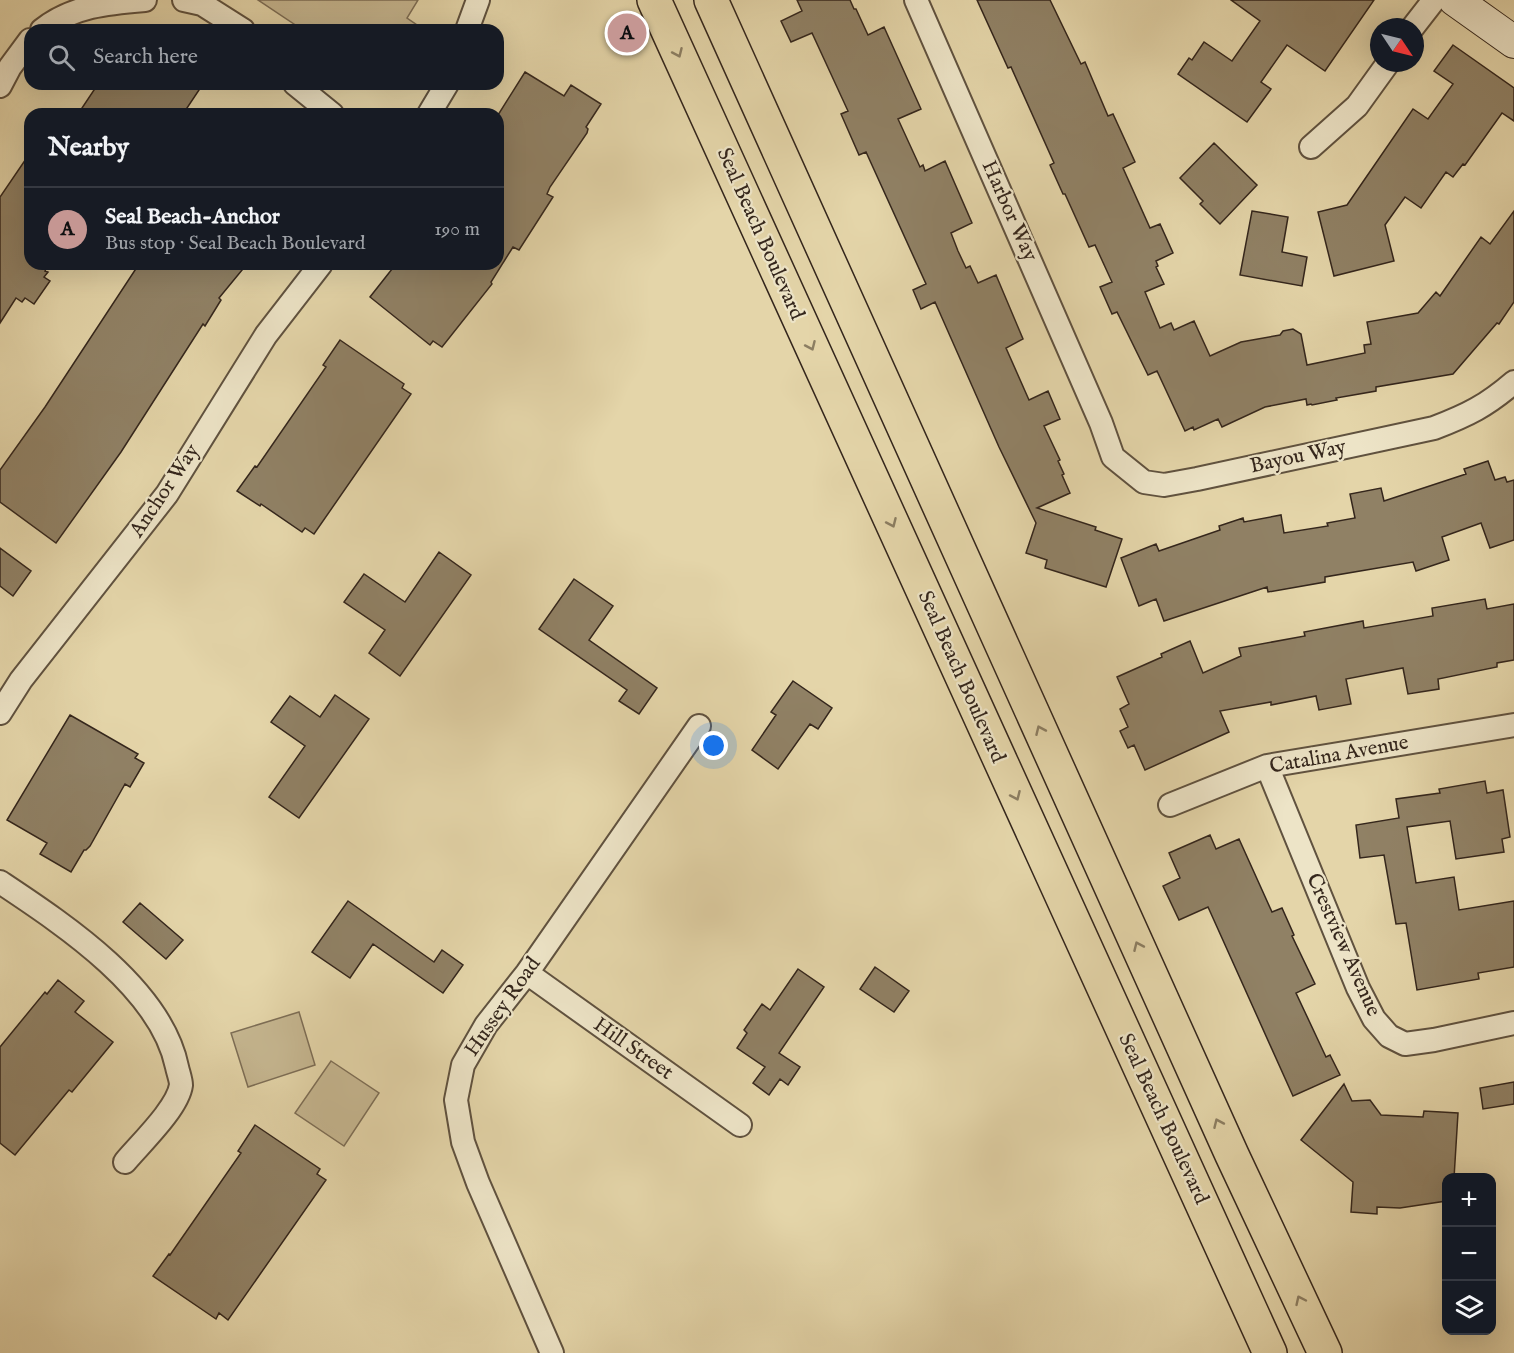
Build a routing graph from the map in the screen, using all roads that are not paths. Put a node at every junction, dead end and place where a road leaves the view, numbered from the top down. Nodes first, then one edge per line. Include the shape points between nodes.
1 (184, 0) edge
2 (478, 0) edge
3 (654, 0) edge
4 (711, 0) edge
5 (916, 0) edge
6 (1434, 0) edge
7 (1455, 0) edge
8 (132, 1) edge
9 (1420, 18) edge
10 (49, 24) edge
11 (234, 24) edge
12 (469, 24) edge
13 (1514, 42) edge
14 (24, 48) edge
15 (1382, 72) edge
16 (0, 86) edge
17 (303, 90) edge
18 (443, 90) edge
19 (325, 108) edge
20 (433, 108) edge
21 (1311, 147) dead end
22 (316, 270) edge
23 (1514, 382) edge
24 (1101, 423) joint
25 (0, 713) edge
26 (1514, 724) edge
27 (699, 726) dead end
28 (1267, 766) junction
29 (1170, 805) dead end
30 (0, 882) edge
31 (527, 973) junction
32 (1514, 1023) edge
33 (740, 1125) dead end
34 (125, 1162) dead end
35 (552, 1353) edge
36 (1270, 1353) edge
37 (1325, 1353) edge

1 - 11 street via 202,4
2 - 12 street
3 -> 36 main road, Seal Beach Boulevard
37 -> 4 main road
5 - 24 street, Harbor Way
6 - 9 street
7 - 13 street
8 - 10 street via 85,7
14 - 16 street
15 - 21 street via 1357,106
17 - 19 street
18 - 20 street
22 - 25 street, Anchor Way via 266,335 167,494 21,680
23 - 24 street, Bayou Way via 1468,416 1434,428 1164,485 1144,482 1113,457
26 - 28 street, Catalina Avenue
27 - 31 street, Hussey Road
28 - 29 street, Catalina Avenue
28 - 32 street, Crestview Avenue via 1358,988 1374,1019 1389,1036 1405,1044
30 - 34 street via 97,952 144,1000 174,1049 181,1084 170,1109
31 - 33 street, Hill Street
31 - 35 street, Hussey Road via 486,1025 463,1065 456,1100 463,1142 478,1183

